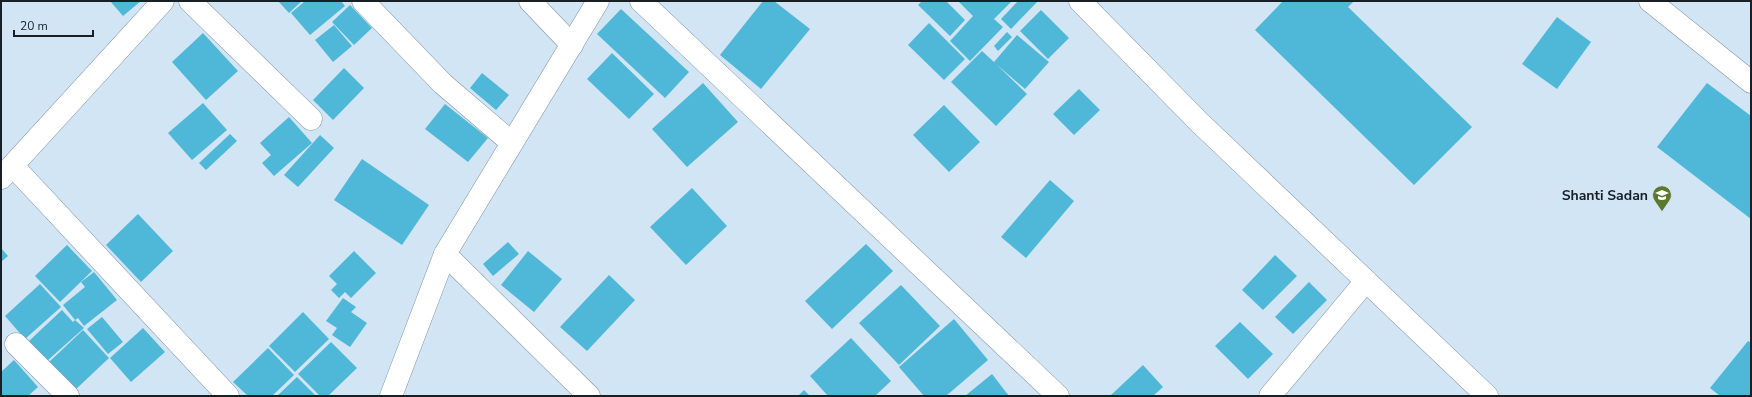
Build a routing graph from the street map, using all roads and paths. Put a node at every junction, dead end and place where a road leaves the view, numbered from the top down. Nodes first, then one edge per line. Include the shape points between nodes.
1 (163, 1) edge
2 (190, 1) edge
3 (363, 1) edge
4 (530, 1) edge
5 (598, 1) edge
6 (641, 1) edge
7 (1080, 1) edge
8 (1650, 1) edge
9 (572, 45) junction
10 (1751, 82) edge
11 (311, 119) dead end
12 (512, 143) junction
13 (7, 172) edge
14 (445, 254) junction
15 (1366, 281) junction
16 (16, 344) dead end
17 (68, 396) edge
18 (228, 396) edge
19 (392, 396) edge
20 (589, 396) edge
21 (1057, 396) edge
22 (1270, 396) edge
23 (1487, 396) edge

1 - 13 street
2 - 11 street
3 - 12 street via 443,84
4 - 9 street
5 - 9 street
6 - 21 street
7 - 15 street via 1200,123
8 - 10 street
9 - 12 street
12 - 14 street
13 - 18 street
14 - 19 street
14 - 20 street
15 - 22 street
15 - 23 street
16 - 17 street

